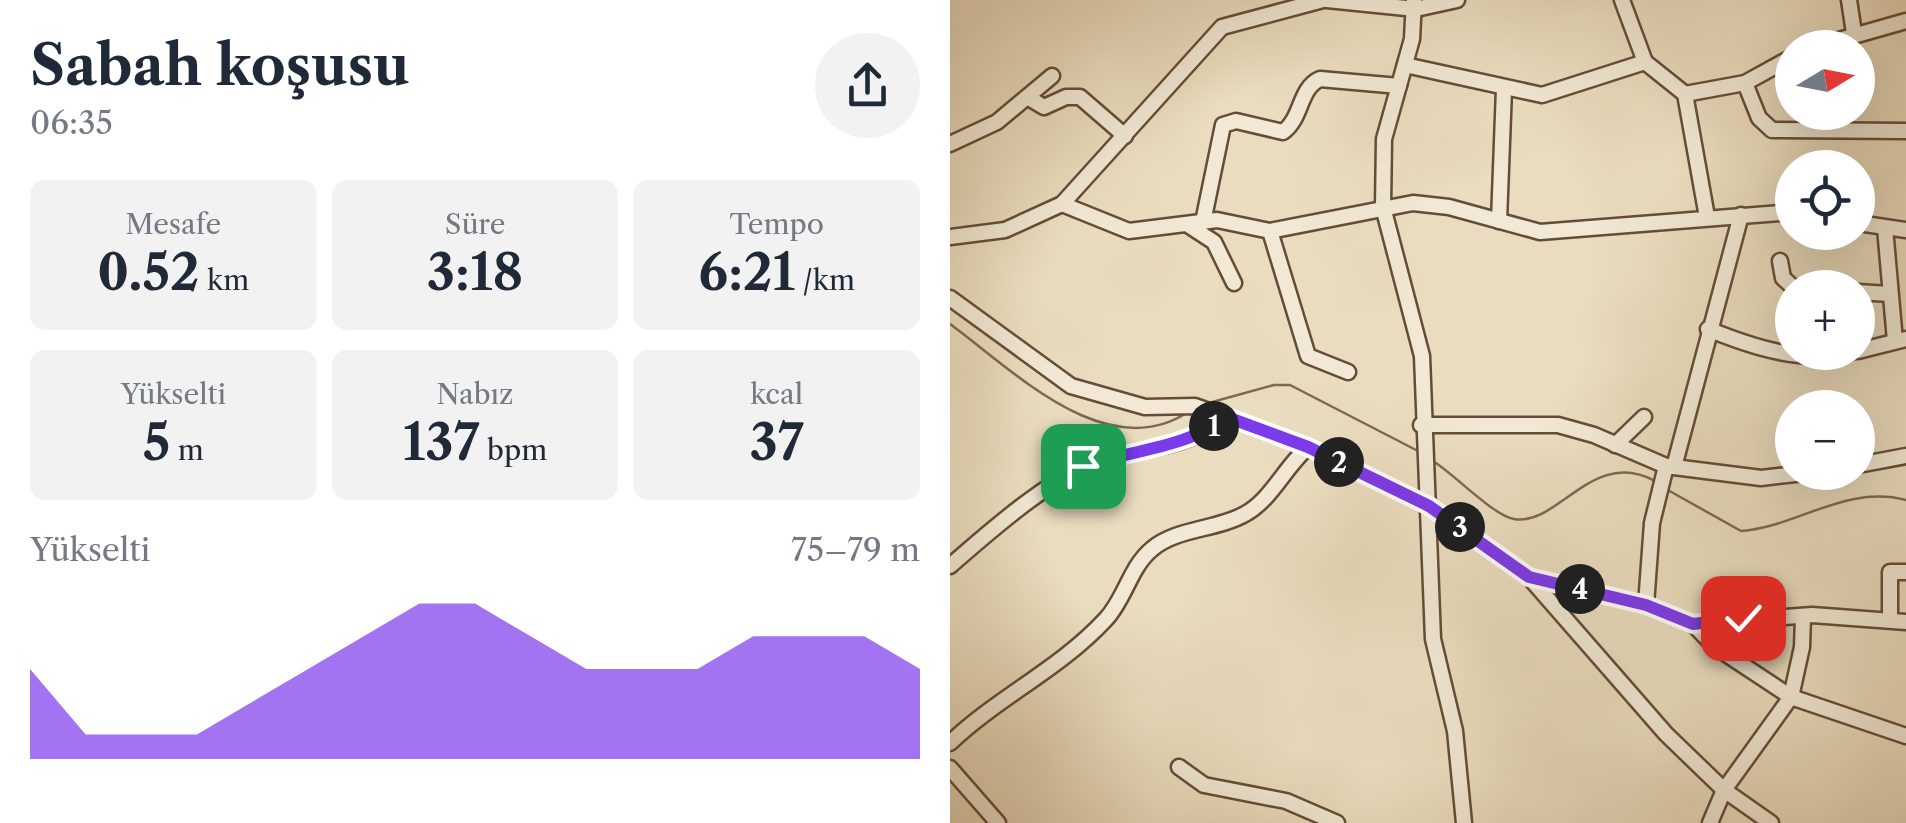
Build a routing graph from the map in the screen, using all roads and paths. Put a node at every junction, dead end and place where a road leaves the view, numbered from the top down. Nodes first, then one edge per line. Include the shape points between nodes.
1 (1325, 0) edge
2 (1458, 0) edge
3 (1622, 0) edge
4 (1849, 0) edge
5 (1415, 4) edge
6 (1906, 21) edge
7 (1854, 30) edge
8 (1867, 30) edge
9 (1645, 62) junction
10 (1405, 65) junction
11 (1775, 66) edge
12 (1052, 76) dead end
13 (1745, 83) junction
14 (1399, 86) junction
15 (1504, 89) junction
16 (1685, 94) junction
17 (1029, 98) junction
18 (1906, 131) edge
19 (1125, 136) junction
20 (950, 144) edge
21 (1062, 204) junction
22 (1383, 207) junction
23 (1775, 213) edge
24 (1741, 214) junction
25 (1706, 218) junction
26 (1499, 220) junction
27 (1196, 223) junction
28 (1875, 226) edge
29 (1885, 228) junction
30 (1906, 230) edge
31 (1270, 232) junction
32 (950, 237) edge
33 (1780, 261) dead end
34 (1782, 270) edge
35 (1234, 283) dead end
36 (1875, 293) edge
37 (1889, 294) junction
38 (950, 298) edge
39 (1708, 329) junction
40 (1900, 340) edge
41 (1875, 347) edge
42 (1775, 350) edge
43 (1348, 372) dead end
44 (1221, 415) junction
45 (1644, 417) dead end
46 (1421, 425) junction
47 (1615, 445) junction
48 (1308, 447) junction
49 (1906, 456) edge
50 (1875, 462) edge
51 (1665, 476) junction
52 (1775, 476) edge
53 (1429, 506) junction
54 (950, 566) edge
55 (1906, 572) edge
56 (1529, 577) junction
57 (1646, 605) junction
58 (1803, 616) junction
59 (1890, 620) junction
60 (1906, 622) edge
61 (1693, 624) junction
62 (1791, 696) junction
63 (1906, 736) edge
64 (950, 743) edge
65 (1179, 767) dead end
66 (950, 768) edge
67 (1724, 790) junction
68 (998, 823) edge
69 (1337, 823) edge
70 (1464, 823) edge
71 (1710, 823) edge
72 (1771, 823) edge

1 - 5 street
1 - 19 street via 1222,27
2 - 5 street
3 - 9 street
4 - 7 street
5 - 10 street
6 - 8 street
9 - 15 street via 1559,92
9 - 16 street
10 - 14 street
10 - 15 street
11 - 13 street
12 - 17 street
13 - 16 street
13 - 18 street via 1761,122 1776,131
14 - 22 street via 1382,148
14 - 27 street via 1320,79 1309,86 1284,132 1236,120 1223,125
15 - 26 street
16 - 25 street
17 - 19 street via 1044,107 1073,95
17 - 20 street
19 - 21 street
21 - 27 street via 1124,230
21 - 32 street via 1006,230
22 - 26 street via 1431,204
22 - 31 street
22 - 46 street via 1422,356
23 - 24 street
24 - 25 street
24 - 39 street
25 - 26 street via 1540,232
27 - 31 street
27 - 35 street via 1214,242
28 - 29 street
29 - 30 street
29 - 37 street
31 - 43 street via 1302,346 1314,360
33 - 34 street
36 - 37 street
37 - 40 street
38 - 44 street via 1072,386 1145,407 1195,406
39 - 42 street
39 - 51 street
40 - 41 street
44 - 48 street
44 - 54 street via 1216,425 1159,448 1097,461 1062,477
45 - 47 street
46 - 47 street via 1558,425
46 - 53 street
47 - 51 street
48 - 53 street
48 - 64 street via 1256,507 1154,546 1107,619 1050,671
49 - 50 street
51 - 52 street
51 - 57 street
53 - 56 street
53 - 70 street via 1433,639 1461,769
55 - 59 street via 1890,572
56 - 57 street
56 - 67 street
57 - 61 street
58 - 59 street
58 - 61 street
58 - 62 street
59 - 60 street
61 - 62 street via 1714,646
62 - 63 street
62 - 67 street
65 - 69 street via 1204,785 1286,801
66 - 68 street
67 - 71 street
67 - 72 street

